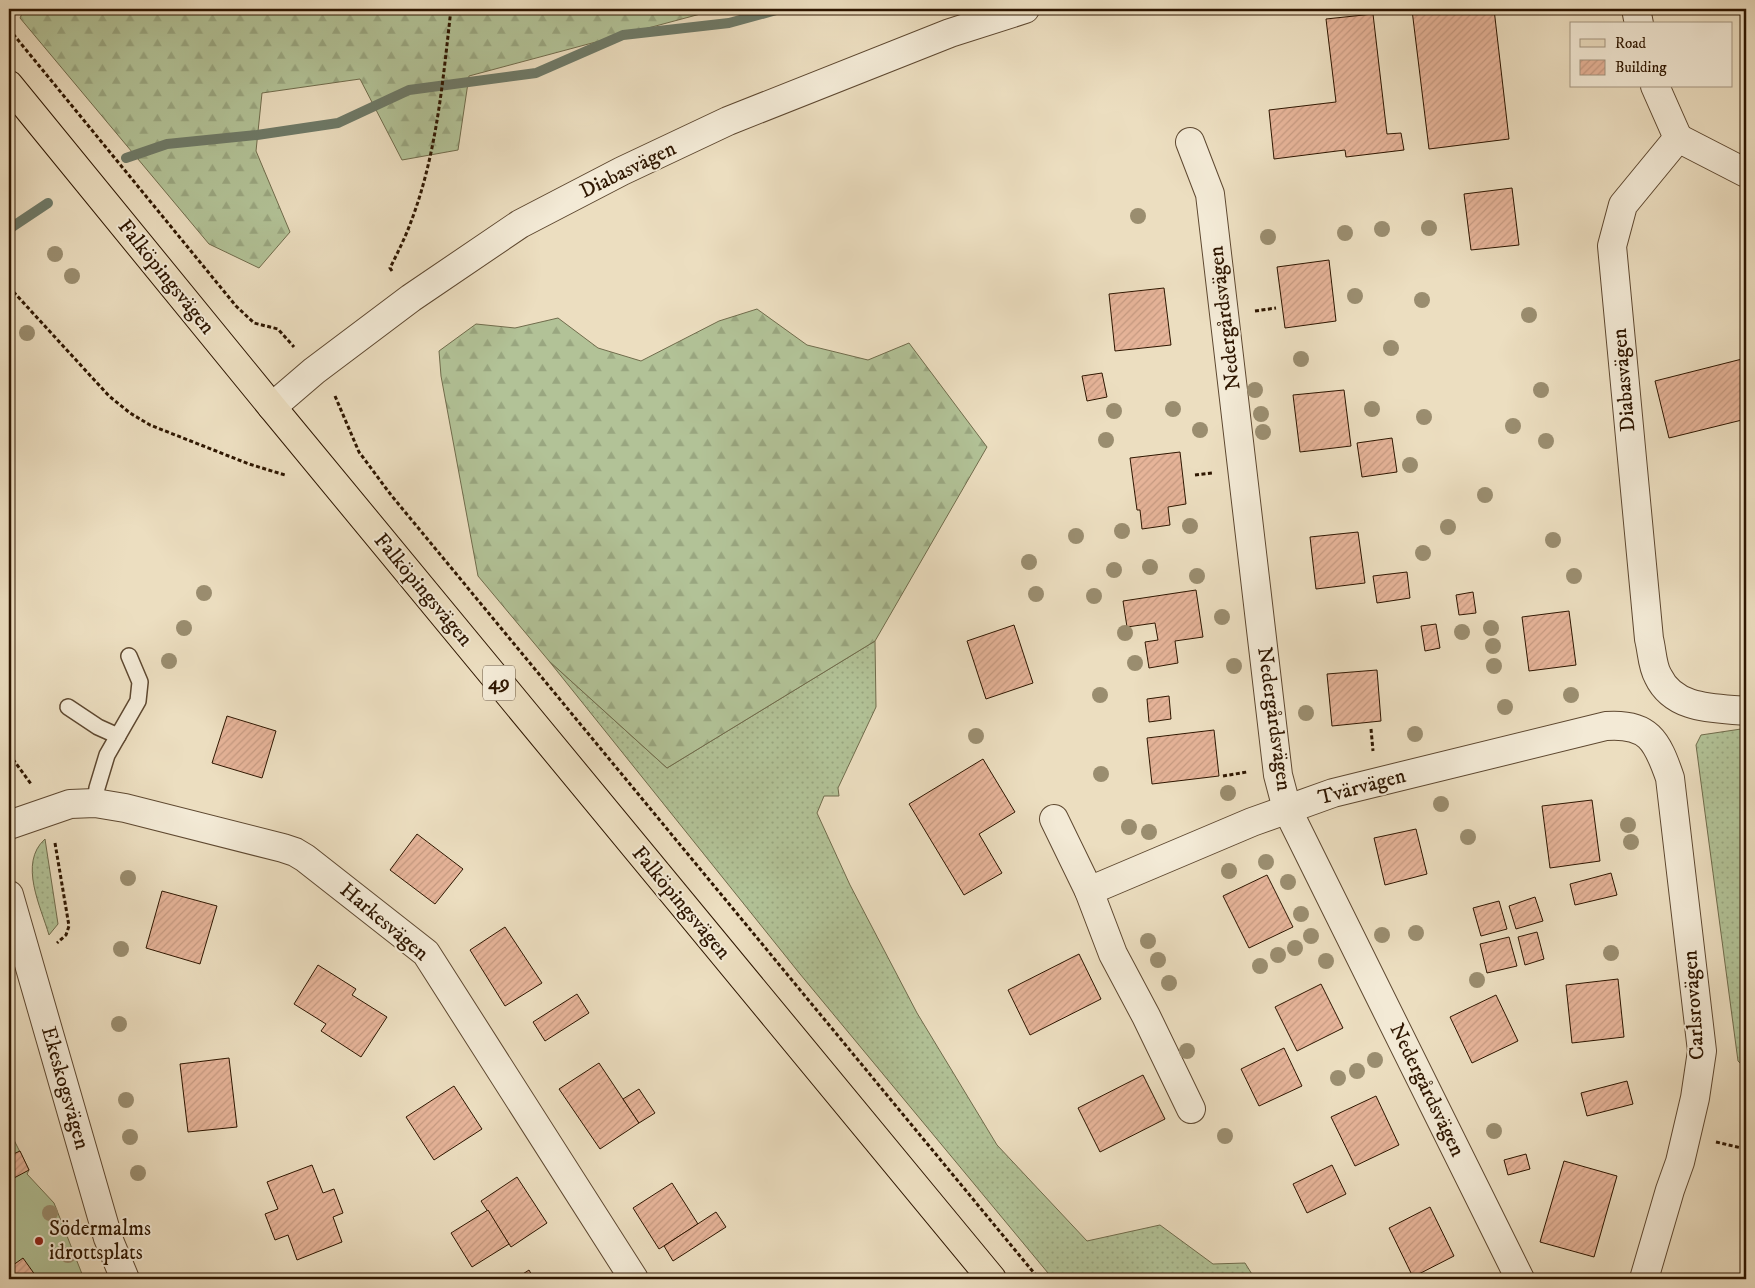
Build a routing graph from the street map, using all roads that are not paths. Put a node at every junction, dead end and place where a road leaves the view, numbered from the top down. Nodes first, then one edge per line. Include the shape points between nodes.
1 (1025, 9) edge
2 (1636, 9) edge
3 (1639, 22) edge
4 (9, 85) edge
5 (1656, 88) edge
6 (1678, 138) junction
7 (1190, 142) dead end
8 (1746, 173) edge
9 (272, 407) junction
10 (129, 656) dead end
11 (68, 706) dead end
12 (1746, 711) edge
13 (1645, 732) joint
14 (118, 736) junction
15 (96, 803) junction
16 (1287, 809) junction
17 (1054, 819) dead end
18 (9, 825) edge
19 (1089, 892) junction
20 (9, 895) edge
21 (1191, 1108) dead end
22 (125, 1279) edge
23 (634, 1279) edge
24 (992, 1279) edge
25 (1520, 1279) edge
26 (1644, 1279) edge

1 - 9 street, Diabasvägen via 950,33 728,121 520,224 411,298
2 - 3 street
4 - 9 main road, Falköpingsvägen / 49
5 - 6 street
6 - 8 street
6 - 12 street, Diabasvägen via 1623,205 1612,246 1649,639 1657,676 1671,694 1691,705
7 - 16 street, Nedergårdsvägen via 1210,194 1278,775
9 - 24 main road, Falköpingsvägen / 49
10 - 14 lane via 140,682 138,701
11 - 14 lane via 98,727
13 - 16 street, Tvärvägen via 1620,725 1606,726 1333,793
13 - 26 street, Carlsrovägen via 1663,757 1670,778 1702,1051 1680,1162
14 - 15 lane via 107,755
15 - 18 street, Harkesvägen via 70,804
15 - 23 street, Harkesvägen via 295,852 426,953
16 - 19 street, Tvärvägen
16 - 25 street, Nedergårdsvägen
17 - 19 street
19 - 21 street via 1113,954
20 - 22 street, Ekeskogsvägen via 108,1238

